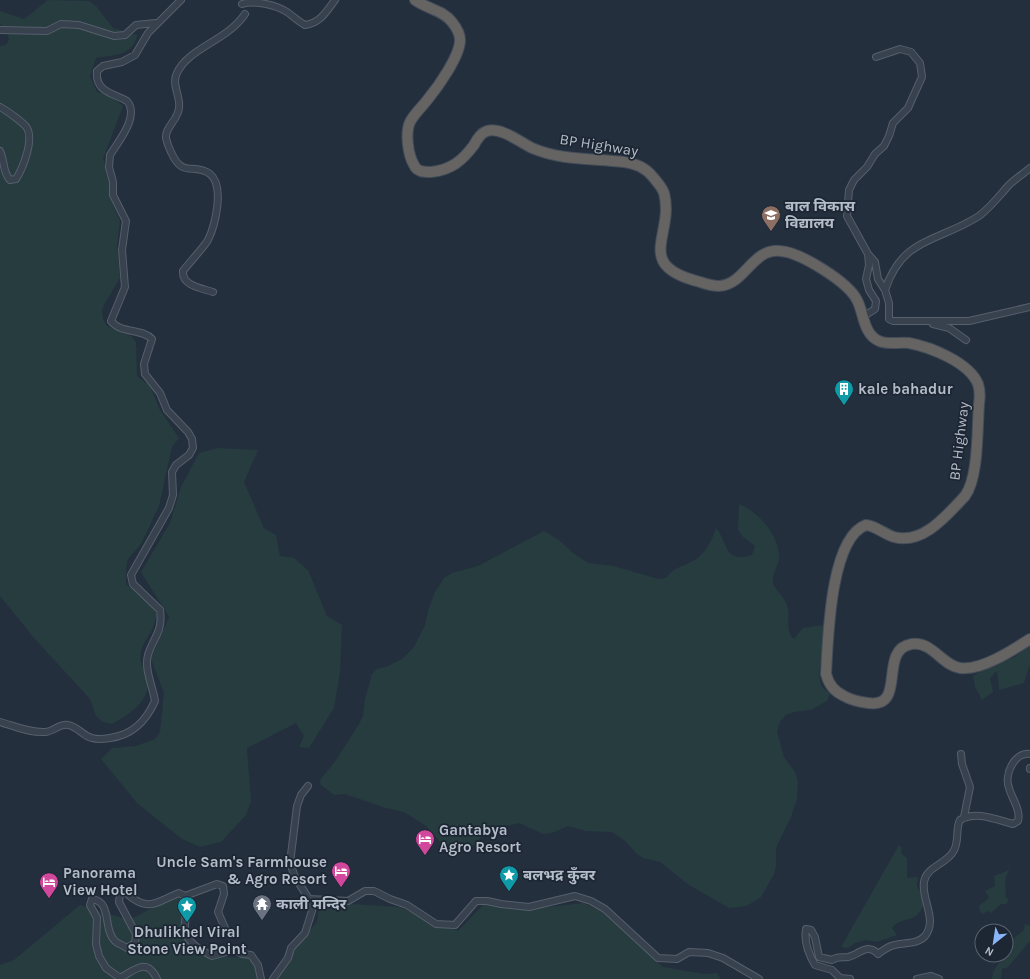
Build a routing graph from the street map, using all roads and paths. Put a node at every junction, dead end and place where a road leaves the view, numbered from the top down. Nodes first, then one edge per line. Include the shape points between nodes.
1 (181, 0) edge
2 (335, 0) edge
3 (415, 0) edge
4 (242, 4) dead end
5 (245, 14) dead end
6 (156, 23) junction
7 (0, 30) edge
8 (876, 57) dead end
9 (0, 107) edge
10 (0, 151) edge
11 (1030, 168) edge
12 (868, 254) junction
13 (885, 290) junction
14 (213, 292) dead end
15 (1030, 307) edge
16 (861, 314) junction
17 (905, 320) junction
18 (966, 340) dead end
19 (1030, 639) edge
20 (0, 722) edge
21 (961, 754) dead end
22 (1030, 754) edge
23 (308, 786) dead end
24 (964, 817) junction
25 (185, 896) junction
26 (309, 899) junction
27 (225, 928) dead end
28 (157, 979) edge
29 (261, 979) edge
30 (273, 979) edge
31 (758, 979) edge
32 (850, 979) edge
33 (917, 979) edge
34 (939, 979) edge

1 - 6 street
2 - 4 street via 321,19 305,25 282,9 268,4 248,1
3 - 16 highway, BP Highway via 446,16 457,29 460,40 442,81 408,127 408,143 413,163 418,170 424,172 451,168 484,133 492,130 534,149 573,159 635,165 650,173 663,190 665,207 660,250 664,262 671,270 692,280 720,286 738,277 758,256 773,250 783,251 808,261 844,285 858,301
5 - 14 street via 231,30 193,54 177,72 175,76 179,113 166,138 174,161 182,168 206,172 216,182 218,196 211,231 207,241 183,271 188,283
6 - 7 street via 136,25 125,34 114,36 79,25 61,24 47,31
6 - 20 street via 135,55 122,62 103,66 97,72 97,83 102,89 127,101 131,111 129,122 109,161 113,195 126,221 122,250 125,287 111,321 117,327 148,335 152,339 144,364 145,374 160,393 167,410 188,432 193,448 172,472 173,495 169,508 131,575 133,584 160,610 160,627 147,662 155,701 145,719 130,733 107,739 92,738 68,724 47,732
8 - 12 street via 900,49 910,52 920,62 922,78 908,108 892,123 884,146 854,180 849,190 847,216
9 - 10 street via 26,127 29,138 27,154 16,178 10,180 5,174 4,158
11 - 13 street via 1009,184 995,202 978,216 909,252 896,264
12 - 13 street via 875,262 878,278
12 - 16 street via 866,279 876,301 875,309
13 - 17 street via 889,303 889,319
15 - 17 street via 969,321
16 - 19 highway, BP Highway via 878,341 909,343 940,353 973,376 980,393 976,443 973,477 969,490 948,514 924,533 904,539 866,525 856,530 848,539 834,580 826,674 830,686 848,698 864,703 881,703 890,690 894,659 904,646 920,644 955,667 970,668 1008,652
17 - 18 street via 949,328
21 - 24 street via 970,787
22 - 24 street via 1017,757 1010,769 1008,787 1018,812 1017,823 983,816
23 - 26 street via 297,806 290,863 295,877
24 - 32 street via 958,823 958,838 953,852 924,880 923,887 930,916 929,928 920,940 892,946 878,954 870,949 864,949 849,957 836,957 832,960 819,957 815,937 811,930 806,929 809,955 815,965 832,970 840,978
25 - 27 street via 217,884 223,886 224,894 218,912
25 - 28 street via 179,893 155,904 146,905 136,903 125,892 120,893 119,902 136,934 136,943 128,948 116,942 110,934 103,905 92,899 90,905 97,918 96,944 106,968 120,978 142,966 148,967
25 - 29 street via 189,903 184,925 191,941 212,956 234,950 251,955 258,965
26 - 30 street via 312,911 304,933 291,948 288,958
26 - 31 street via 348,901 365,891 374,891 390,900 407,905 436,924 455,925 476,901 529,907 575,896 606,909 658,958 677,959 689,952 708,953 723,958
33 - 34 street via 931,976

